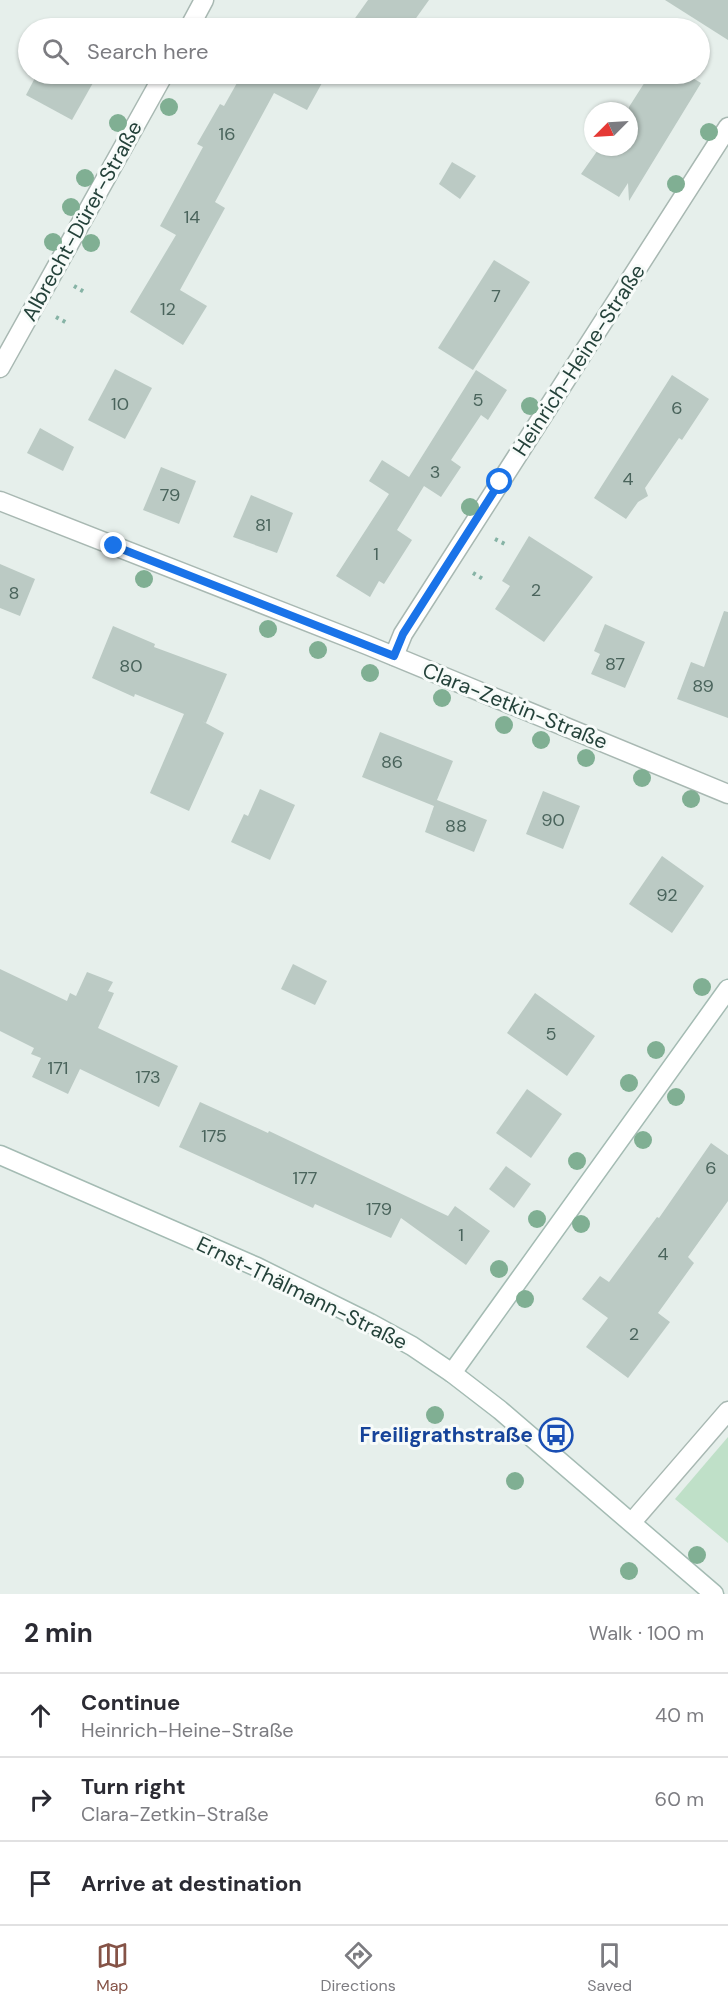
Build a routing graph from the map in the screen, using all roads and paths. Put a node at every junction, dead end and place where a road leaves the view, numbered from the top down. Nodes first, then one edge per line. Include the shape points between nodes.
1 (204, 0) edge
2 (194, 18) edge
3 (158, 84) edge
4 (728, 126) edge
5 (0, 368) edge
6 (0, 501) edge
7 (394, 656) junction
8 (728, 794) edge
9 (728, 989) edge
10 (0, 1155) edge
11 (452, 1373) junction
12 (728, 1411) edge
13 (632, 1522) junction
14 (714, 1594) edge

1 - 2 street
3 - 5 street, Albrecht-Dürer-Straße
4 - 7 street, Heinrich-Heine-Straße via 403,634
6 - 7 street, Clara-Zetkin-Straße
7 - 8 street, Clara-Zetkin-Straße
9 - 11 street
10 - 11 street, Ernst-Thälmann-Straße via 312,1293 412,1346
11 - 13 street, Ernst-Thälmann-Straße
12 - 13 street
13 - 14 street, Ernst-Thälmann-Straße

